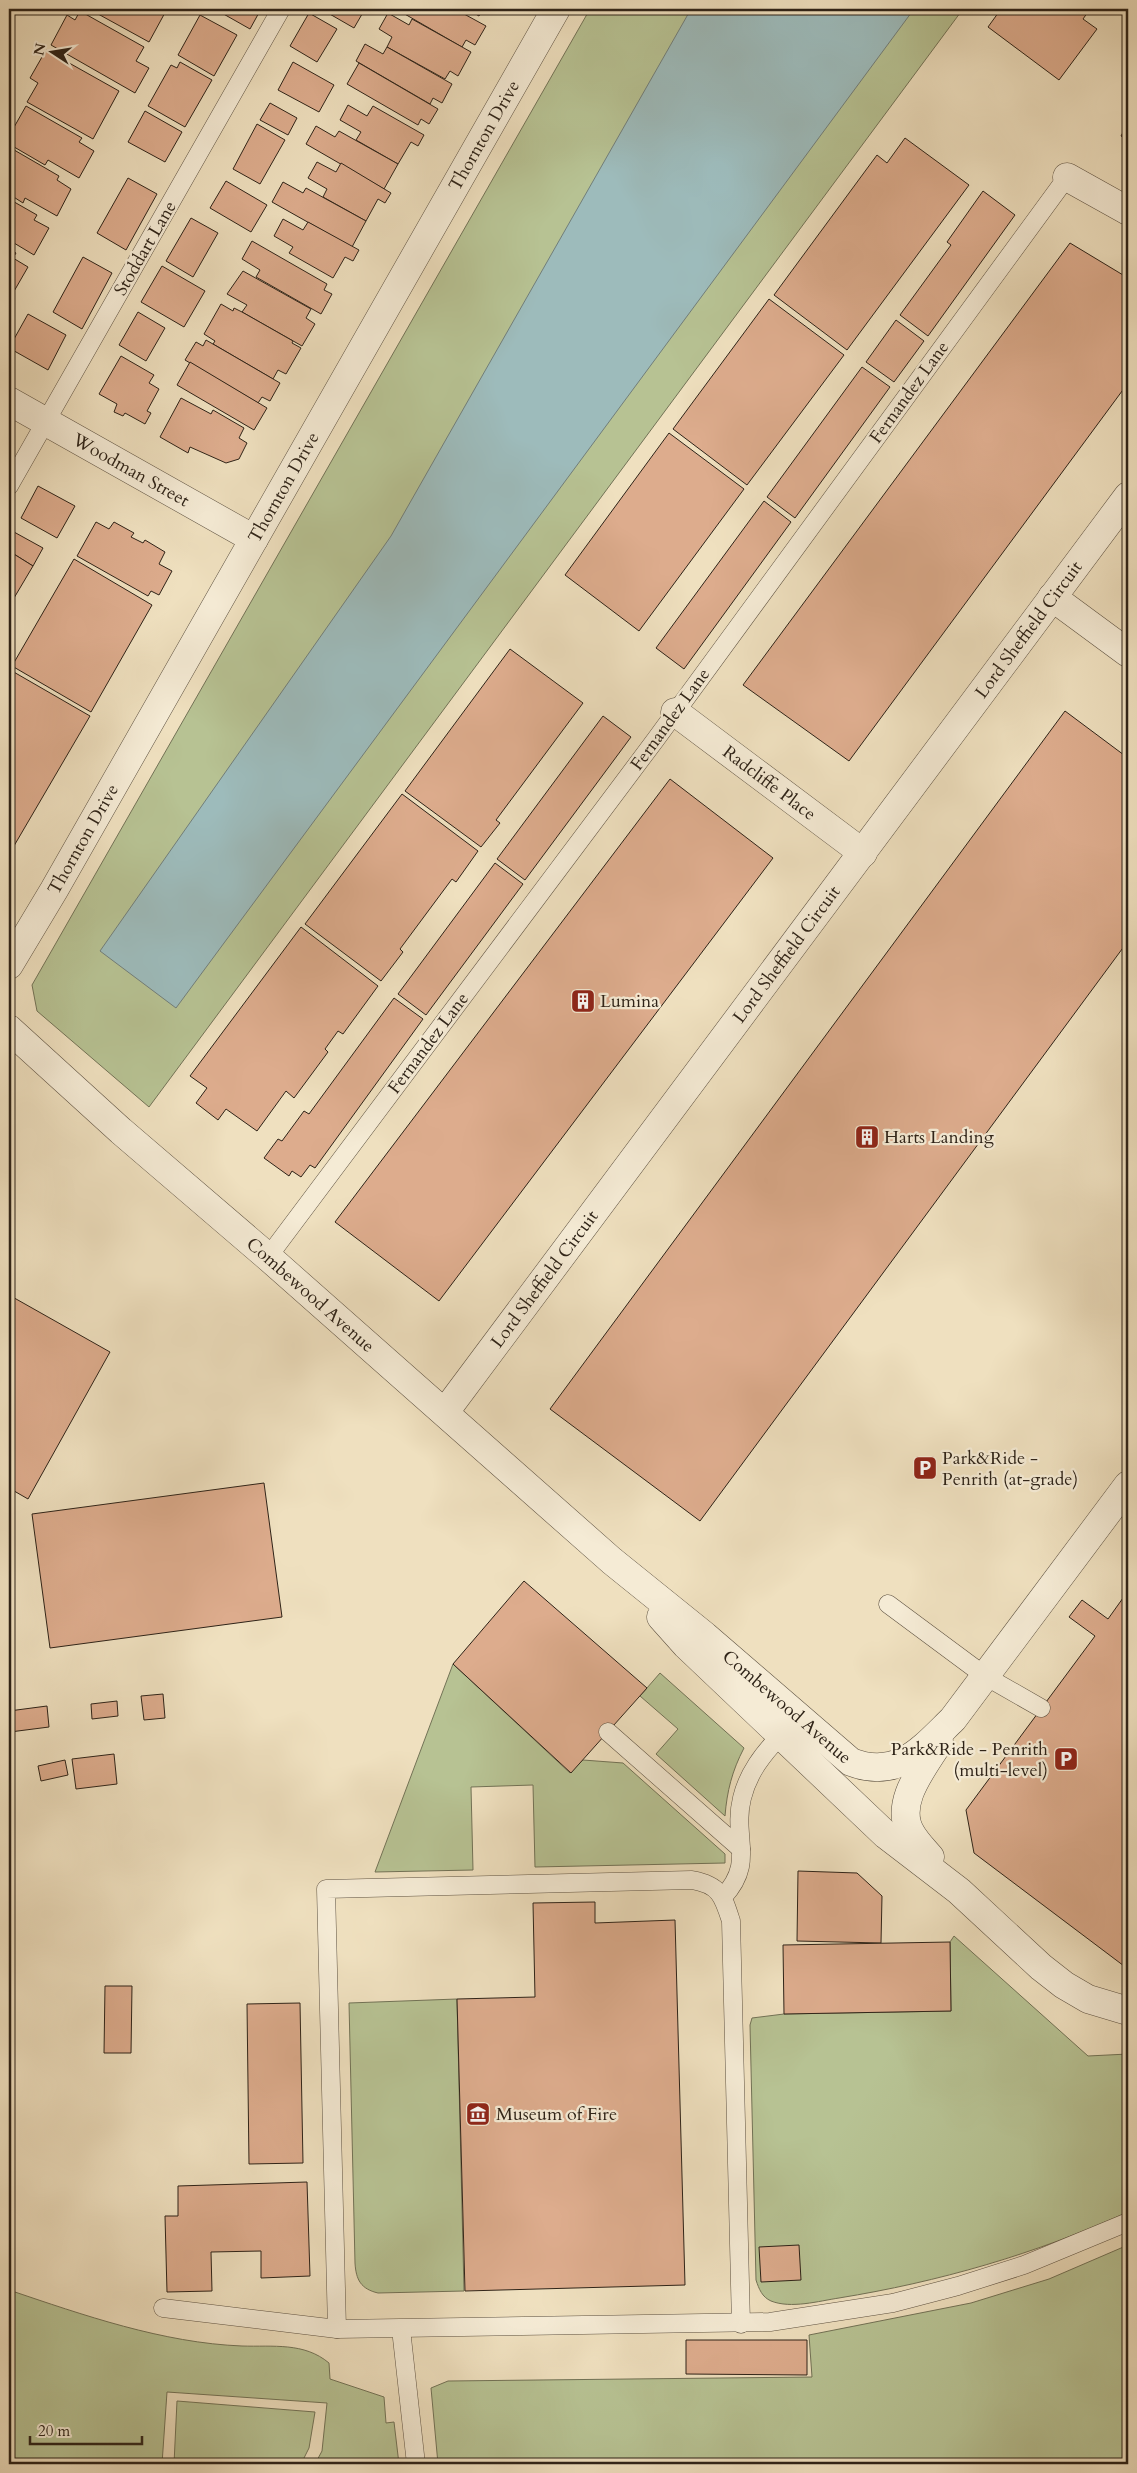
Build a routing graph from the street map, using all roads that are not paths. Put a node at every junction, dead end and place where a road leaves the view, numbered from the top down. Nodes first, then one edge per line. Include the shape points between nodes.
1 (281, 9) edge
2 (556, 9) edge
3 (1067, 177) joint
4 (1128, 211) edge
5 (9, 401) edge
6 (46, 422) junction
7 (9, 486) edge
8 (1128, 496) edge
9 (254, 539) junction
10 (1052, 598) junction
11 (1128, 653) edge
12 (676, 712) junction
13 (862, 853) junction
14 (9, 965) edge
15 (9, 1028) edge
16 (268, 1257) junction
17 (446, 1412) junction
18 (1128, 1485) edge
19 (612, 1561) junction
20 (888, 1604) dead end
21 (985, 1676) junction
22 (1041, 1708) dead end
23 (953, 1719) junction
24 (608, 1732) dead end
25 (780, 1736) junction
26 (741, 1850) junction
27 (959, 1891) junction
28 (723, 1897) junction
29 (1128, 2012) edge
30 (1128, 2222) edge
31 (163, 2308) dead end
32 (742, 2324) junction
33 (337, 2329) junction
34 (401, 2329) junction
35 (416, 2464) edge

1 - 6 lane, Stoddart Lane
2 - 9 street, Thornton Drive
3 - 4 street
3 - 12 lane, Fernandez Lane
5 - 6 street, Woodman Street
6 - 7 lane, Stoddart Lane
6 - 9 street, Woodman Street
8 - 10 street, Lord Sheffield Circuit
9 - 14 street, Thornton Drive
10 - 11 street
10 - 13 street, Lord Sheffield Circuit
12 - 13 street, Radcliffe Place
12 - 16 lane, Fernandez Lane
13 - 17 street, Lord Sheffield Circuit
15 - 16 street, Combewood Avenue via 121,1131
16 - 17 street, Combewood Avenue
17 - 19 street, Combewood Avenue
18 - 21 street, Combewood Avenue
19 - 23 street, Combewood Avenue via 851,1762 878,1768 904,1762
19 - 25 street, Combewood Avenue via 686,1645
20 - 21 lane
21 - 22 lane
21 - 23 street, Combewood Avenue
23 - 27 street via 915,1782 905,1810 911,1834
24 - 26 lane
25 - 26 lane via 761,1756 742,1799
25 - 27 street, Combewood Avenue via 886,1835
26 - 28 lane via 742,1864 735,1884
27 - 29 street, Combewood Avenue via 1064,1985 1088,1999
28 - 32 lane via 731,1921
28 - 33 lane via 708,1882 692,1880 326,1889
30 - 32 lane via 1024,2266 958,2286 893,2303
31 - 33 lane
32 - 34 lane
33 - 34 lane
34 - 35 lane

